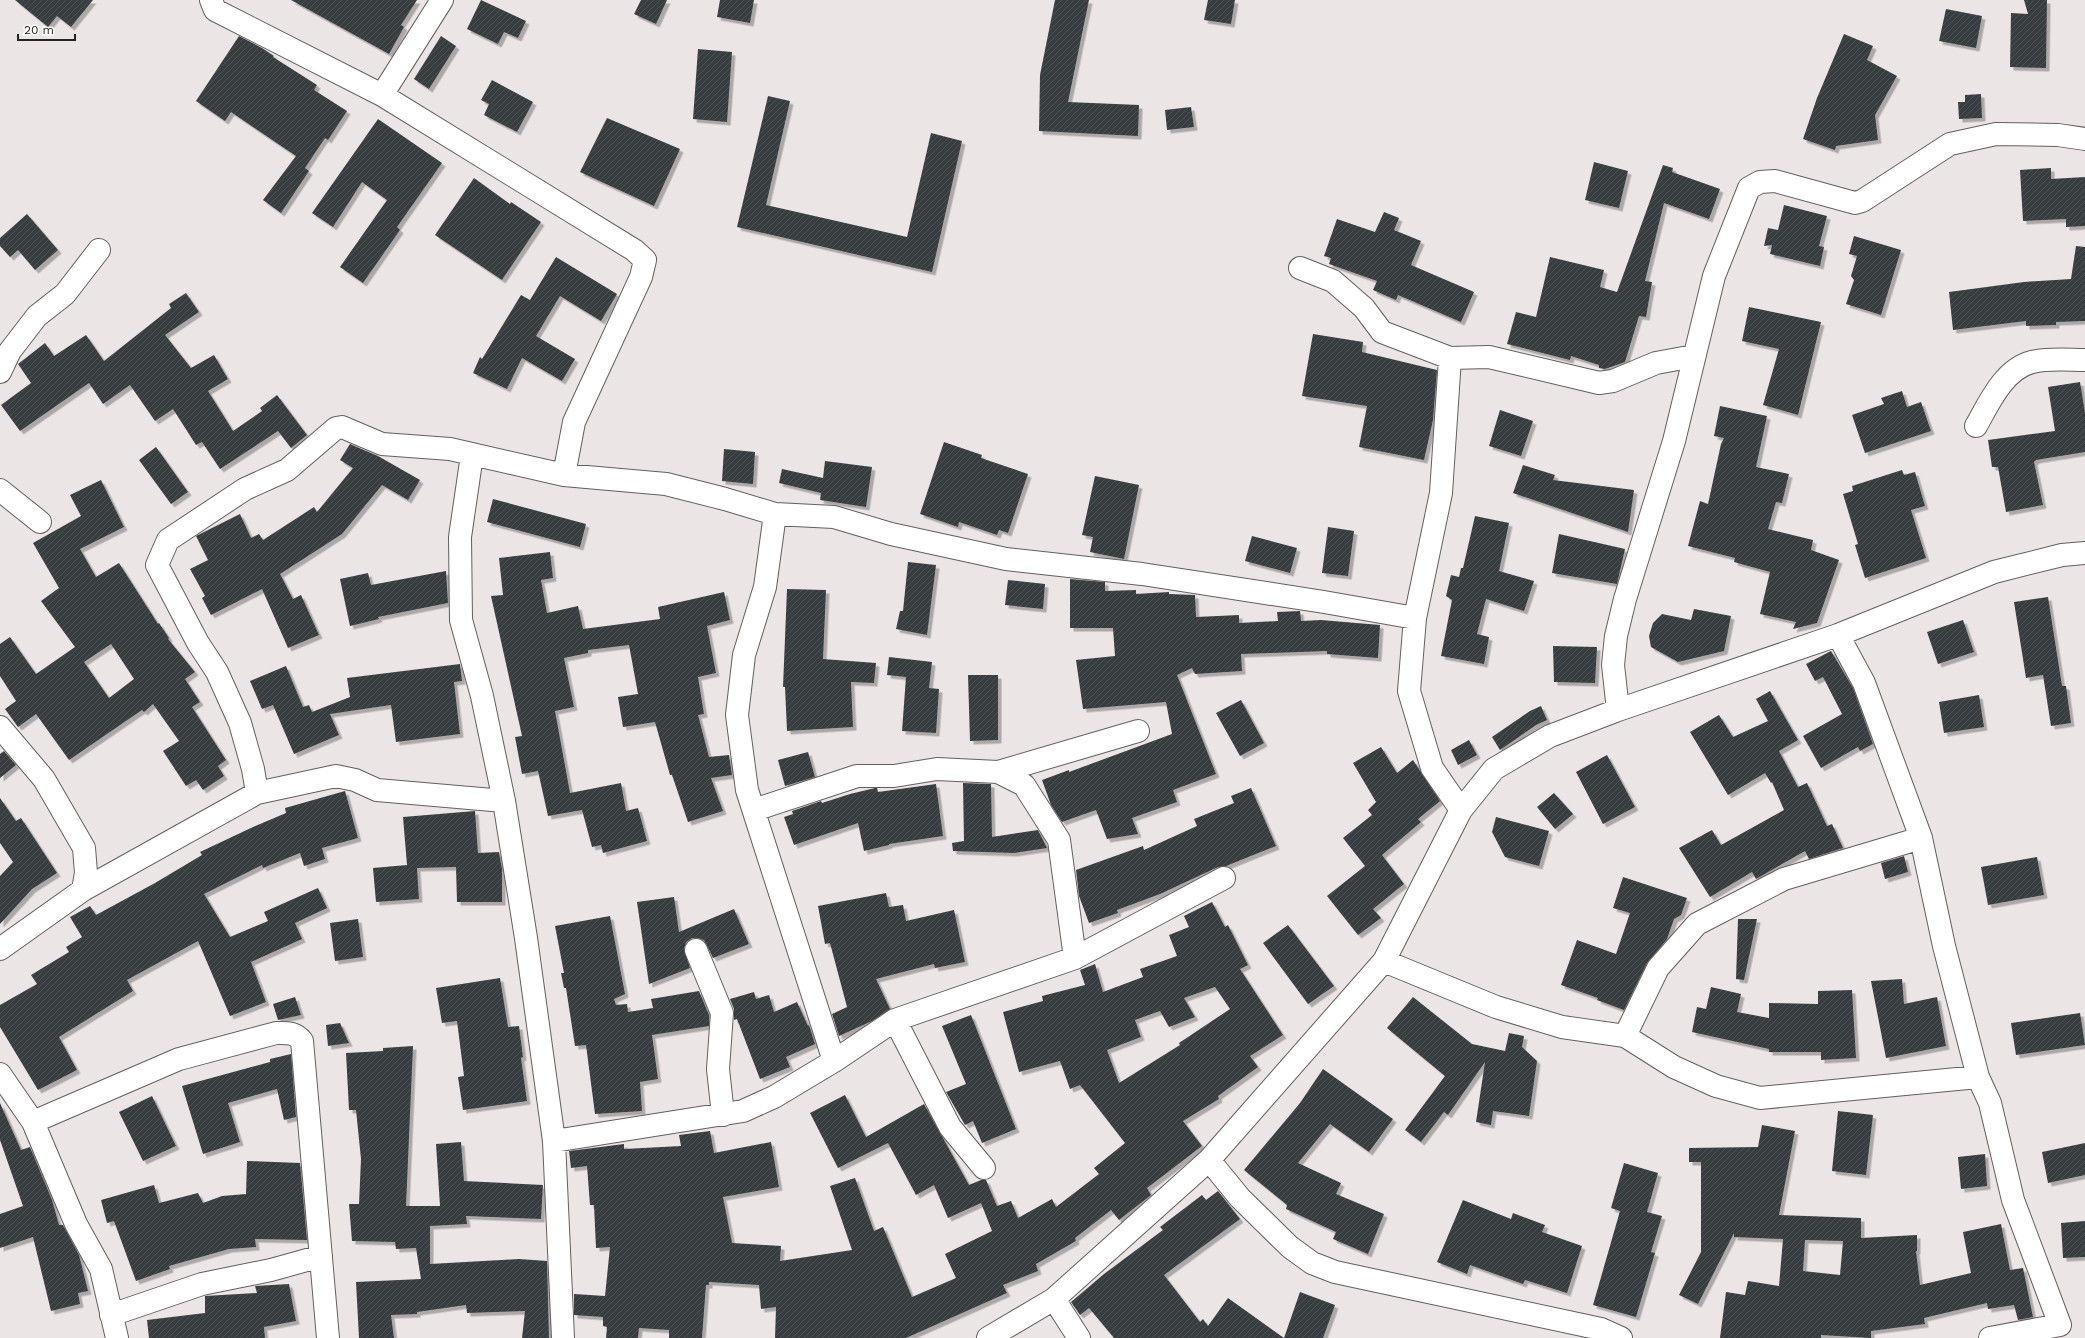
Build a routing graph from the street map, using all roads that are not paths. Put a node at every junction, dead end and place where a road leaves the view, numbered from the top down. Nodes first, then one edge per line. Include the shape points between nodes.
1 (211, 0) edge
2 (442, 0) edge
3 (382, 95) junction
4 (2085, 139) edge
5 (99, 250) dead end
6 (1300, 268) dead end
7 (1694, 356) junction
8 (1450, 358) junction
9 (2085, 360) edge
10 (0, 372) edge
11 (1976, 426) dead end
12 (472, 455) junction
13 (564, 475) junction
14 (0, 490) edge
15 (775, 514) junction
16 (40, 522) dead end
17 (2085, 553) edge
18 (1415, 618) junction
19 (1838, 635) junction
20 (1618, 710) junction
21 (0, 727) edge
22 (1138, 731) dead end
23 (998, 772) junction
24 (257, 793) junction
25 (504, 801) junction
26 (754, 810) junction
27 (1461, 810) junction
28 (1921, 838) junction
29 (1224, 878) dead end
30 (83, 890) junction
31 (0, 949) edge
32 (696, 950) dead end
33 (1075, 958) junction
34 (1384, 961) junction
35 (895, 1020) junction
36 (1625, 1036) junction
37 (834, 1061) junction
38 (0, 1074) edge
39 (1978, 1077) junction
40 (723, 1115) junction
41 (33, 1122) junction
42 (554, 1141) junction
43 (1208, 1160) junction
44 (984, 1168) dead end
45 (321, 1256) junction
46 (1054, 1299) junction
47 (111, 1315) junction
48 (117, 1338) edge
49 (328, 1338) edge
50 (562, 1338) edge
51 (988, 1338) edge
52 (1079, 1338) edge
53 (1621, 1338) edge
54 (1990, 1338) edge

1 - 3 street via 215,10
2 - 3 street
3 - 13 street via 634,250 645,260 641,277 574,422
4 - 7 street via 2058,135 1996,134 1950,144 1855,203 1775,181 1760,182 1749,188 1714,276
5 - 10 street via 65,294 37,316 10,351
6 - 8 street via 1333,281 1364,308 1382,332
7 - 8 street via 1656,363 1613,381 1598,383 1489,357
7 - 20 street via 1674,441 1616,636 1613,665
8 - 18 street via 1441,493
9 - 11 street via 2032,362 2015,370 1994,394
12 - 13 street
12 - 24 street via 450,449 382,444 342,427 336,428 287,470 245,489 168,540 157,565 198,643 218,672 240,723
12 - 25 street via 460,537 461,620 482,696
13 - 15 street via 666,484
14 - 16 street
15 - 18 street via 834,517 891,534 1006,559 1142,574
15 - 26 street via 765,587 744,655 737,715 747,790
17 - 19 street via 2062,555 1994,572
18 - 27 street via 1409,691 1432,768
19 - 20 street
19 - 28 street via 1864,684
20 - 27 street via 1550,736 1494,769
21 - 30 street via 44,779 84,848 86,873
22 - 23 street
23 - 26 street via 937,770 894,776 857,776
23 - 33 street via 1024,785 1059,840
24 - 25 street via 336,776 355,780 377,790
24 - 30 street
25 - 42 street
26 - 37 street
27 - 34 street
28 - 36 street via 1784,879 1697,924 1658,968
28 - 39 street via 1944,946
29 - 33 street
30 - 31 street
32 - 40 street via 722,1013 718,1069
33 - 35 street
34 - 36 street via 1496,1007 1562,1027
34 - 43 street
35 - 37 street
35 - 44 street via 950,1127
36 - 39 street via 1674,1067 1716,1086 1760,1098
37 - 40 street via 774,1097 743,1111
38 - 41 street
39 - 54 street via 1990,1103 2013,1200 2060,1325
40 - 42 street
41 - 45 street via 178,1060 276,1033 298,1036 302,1041
41 - 47 street via 76,1224 101,1269
42 - 50 street
43 - 46 street
43 - 53 street via 1240,1198 1290,1247 1312,1263 1350,1275 1601,1329
45 - 47 street via 271,1270 202,1284
45 - 49 street
46 - 51 street
46 - 52 street
47 - 48 street

